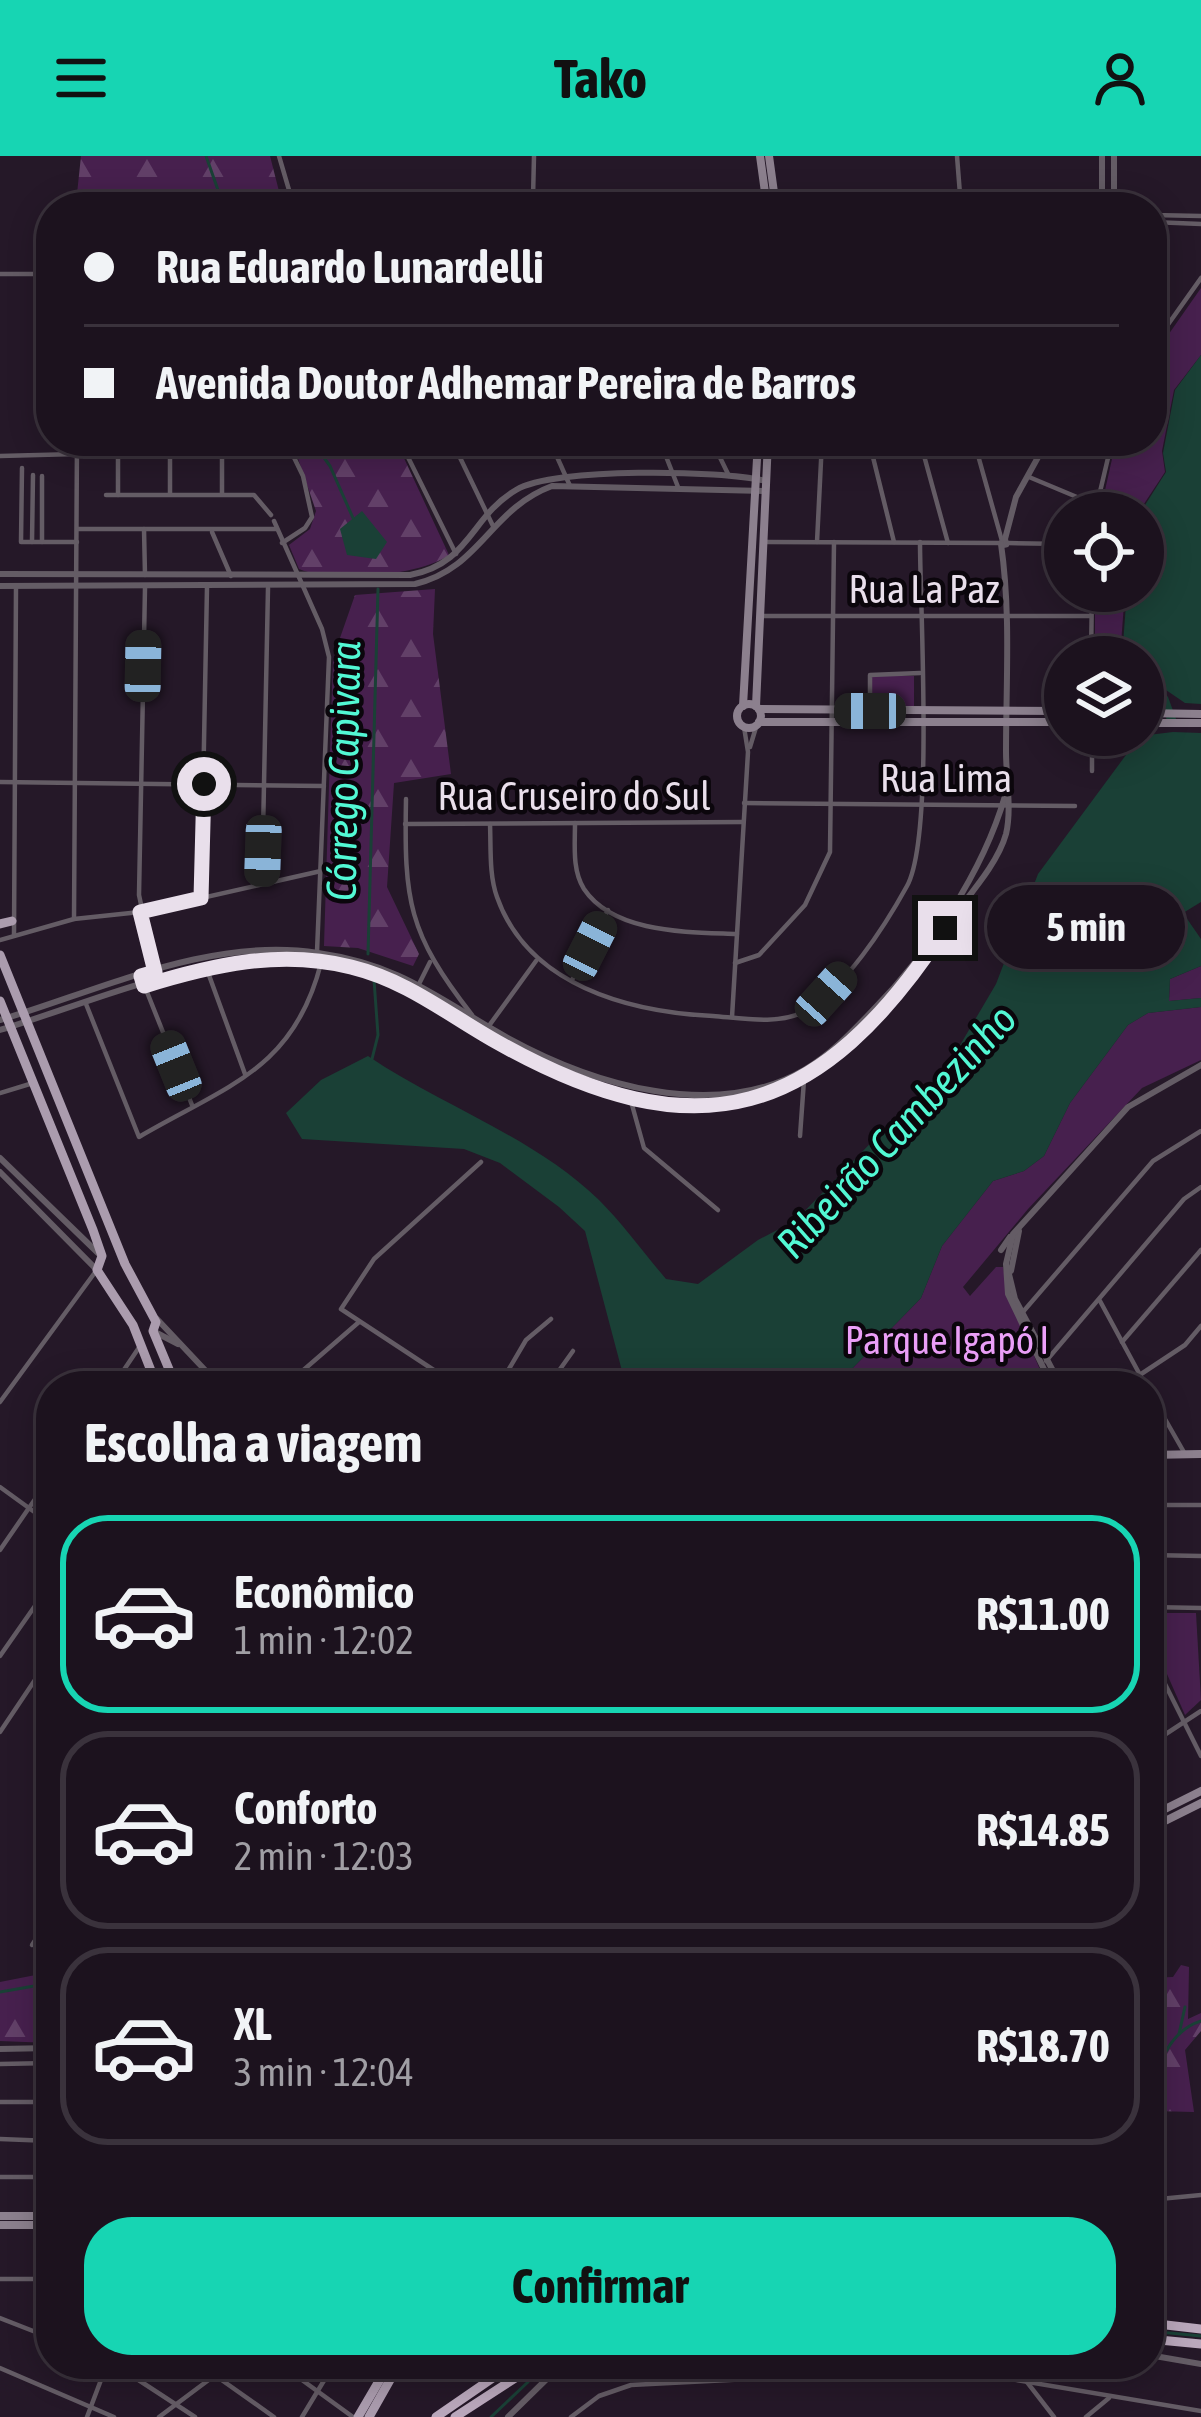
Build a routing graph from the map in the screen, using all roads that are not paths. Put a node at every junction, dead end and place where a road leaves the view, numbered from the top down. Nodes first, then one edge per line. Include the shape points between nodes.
1 (279, 156) edge
2 (535, 156) edge
3 (956, 156) edge
4 (1102, 156) edge
5 (1114, 156) edge
6 (765, 161) edge
7 (289, 192) edge
8 (533, 192) edge
9 (767, 192) edge
10 (958, 192) edge
11 (1102, 192) edge
12 (1114, 192) edge
13 (1201, 206) edge
14 (1167, 219) edge
15 (1199, 220) edge
16 (0, 274) edge
17 (36, 274) edge
18 (1201, 278) edge
19 (1167, 326) edge
20 (36, 455) edge
21 (0, 456) edge
22 (77, 456) edge
23 (118, 456) edge
24 (170, 456) edge
25 (222, 456) edge
26 (293, 456) edge
27 (408, 456) edge
28 (460, 456) edge
29 (557, 456) edge
30 (667, 456) edge
31 (719, 456) edge
32 (759, 456) edge
33 (765, 456) edge
34 (821, 456) edge
35 (872, 456) edge
36 (924, 456) edge
37 (978, 456) edge
38 (1037, 456) edge
39 (1108, 456) edge
40 (22, 468) dead end
41 (33, 475) dead end
42 (566, 475) junction
43 (42, 476) dead end
44 (677, 476) junction
45 (729, 476) junction
46 (1026, 476) junction
47 (760, 485) junction
48 (570, 486) junction
49 (678, 487) junction
50 (730, 488) junction
51 (1059, 492) edge
52 (1099, 492) edge
53 (170, 494) junction
54 (222, 494) junction
55 (106, 495) dead end
56 (118, 495) junction
57 (490, 513) junction
58 (273, 521) junction
59 (493, 526) junction
60 (77, 529) junction
61 (144, 529) junction
62 (212, 531) junction
63 (32, 542) junction
64 (42, 542) junction
65 (77, 542) junction
66 (756, 542) junction
67 (817, 542) junction
68 (834, 542) junction
69 (894, 542) junction
70 (920, 542) junction
71 (1004, 542) junction
72 (282, 543) junction
73 (948, 543) junction
74 (1044, 543) edge
75 (457, 555) junction
76 (440, 566) junction
77 (0, 574) edge
78 (145, 574) junction
79 (78, 575) junction
80 (443, 575) junction
81 (231, 577) junction
82 (298, 577) junction
83 (0, 586) edge
84 (16, 586) junction
85 (78, 587) junction
86 (207, 587) junction
87 (145, 588) junction
88 (268, 588) junction
89 (303, 588) junction
90 (1091, 612) edge
91 (757, 616) junction
92 (833, 616) junction
93 (920, 616) junction
94 (1008, 616) junction
95 (1091, 616) junction
96 (1091, 636) edge
97 (920, 674) junction
98 (743, 706) junction
99 (757, 708) junction
100 (870, 711) junction
101 (1044, 713) edge
102 (1164, 715) edge
103 (832, 716) junction
104 (920, 716) junction
105 (1006, 716) junction
106 (1201, 719) edge
107 (1044, 720) edge
108 (1164, 721) edge
109 (758, 723) junction
110 (745, 727) junction
111 (748, 752) junction
112 (1093, 756) edge
113 (1093, 771) dead end
114 (0, 782) edge
115 (15, 782) junction
116 (76, 782) junction
117 (140, 784) junction
118 (204, 784) junction
119 (266, 785) junction
120 (324, 786) junction
121 (406, 799) dead end
122 (744, 803) junction
123 (834, 804) junction
124 (920, 806) junction
125 (1005, 806) junction
126 (1075, 806) dead end
127 (743, 822) junction
128 (405, 824) junction
129 (490, 824) junction
130 (574, 824) junction
131 (320, 871) junction
132 (262, 884) junction
133 (201, 898) junction
134 (608, 910) junction
135 (140, 912) junction
136 (74, 919) junction
137 (6, 923) edge
138 (737, 934) junction
139 (14, 935) junction
140 (0, 940) edge
141 (317, 952) junction
142 (0, 955) edge
143 (536, 961) junction
144 (321, 962) junction
145 (430, 962) junction
146 (735, 963) junction
147 (206, 967) junction
148 (155, 972) junction
149 (142, 981) junction
150 (572, 981) junction
151 (418, 986) junction
152 (0, 1001) edge
153 (86, 1004) junction
154 (472, 1015) junction
155 (25, 1017) junction
156 (731, 1017) junction
157 (4, 1024) edge
158 (865, 1025) junction
159 (486, 1030) junction
160 (1201, 1065) edge
161 (245, 1075) junction
162 (804, 1080) junction
163 (33, 1083) junction
164 (630, 1090) junction
165 (765, 1092) junction
166 (0, 1093) edge
167 (192, 1106) junction
168 (1201, 1131) edge
169 (800, 1136) dead end
170 (0, 1158) edge
171 (481, 1162) dead end
172 (0, 1172) edge
173 (1201, 1187) edge
174 (718, 1210) dead end
175 (1024, 1223) junction
176 (93, 1230) junction
177 (84, 1242) junction
178 (1201, 1250) edge
179 (102, 1256) junction
180 (1004, 1256) junction
181 (124, 1264) junction
182 (97, 1270) junction
183 (1011, 1280) junction
184 (1008, 1294) junction
185 (1099, 1300) junction
186 (1022, 1313) junction
187 (152, 1315) junction
188 (551, 1319) dead end
189 (359, 1322) junction
190 (133, 1325) junction
191 (1201, 1325) edge
192 (153, 1331) junction
193 (1122, 1342) junction
194 (178, 1344) junction
195 (140, 1346) junction
196 (574, 1351) dead end
197 (162, 1353) junction
198 (1046, 1361) junction
199 (123, 1371) edge
200 (151, 1371) edge
201 (170, 1371) edge
202 (205, 1371) edge
203 (302, 1371) edge
204 (435, 1371) edge
205 (508, 1371) edge
206 (559, 1371) edge
207 (1044, 1371) edge
208 (1046, 1371) edge
209 (1050, 1371) edge
210 (1138, 1371) edge
211 (1146, 1371) edge
212 (0, 1402) edge
213 (1164, 1410) edge
214 (1195, 1452) edge
215 (1164, 1453) edge
216 (0, 1487) edge
217 (36, 1497) edge
218 (1201, 1504) edge
219 (1164, 1505) edge
220 (28, 1508) junction
221 (36, 1514) edge
222 (0, 1550) edge
223 (1164, 1556) edge
224 (1201, 1556) edge
225 (36, 1605) edge
226 (1164, 1607) edge
227 (1201, 1607) edge
228 (0, 1657) edge
229 (36, 1678) edge
230 (1164, 1683) edge
231 (1201, 1711) edge
232 (1184, 1725) junction
233 (0, 1732) edge
234 (1164, 1736) edge
235 (1201, 1756) edge
236 (1201, 1791) edge
237 (1201, 1803) edge
238 (1164, 1810) edge
239 (1164, 1818) edge
240 (36, 1939) edge
241 (32, 1945) dead end
242 (36, 2048) edge
243 (0, 2049) edge
244 (36, 2063) edge
245 (0, 2064) edge
246 (0, 2102) edge
247 (36, 2102) edge
248 (0, 2139) edge
249 (36, 2140) edge
250 (0, 2177) edge
251 (36, 2177) edge
252 (1201, 2195) edge
253 (1164, 2199) edge
254 (0, 2220) edge
255 (36, 2220) edge
256 (0, 2279) edge
257 (36, 2279) edge
258 (0, 2318) edge
259 (1164, 2325) edge
260 (1201, 2329) edge
261 (36, 2332) edge
262 (1164, 2340) edge
263 (1201, 2344) edge
264 (1164, 2358) edge
265 (1201, 2364) edge
266 (0, 2368) edge
267 (103, 2379) edge
268 (135, 2379) edge
269 (209, 2379) edge
270 (220, 2379) edge
271 (301, 2379) edge
272 (326, 2379) edge
273 (380, 2379) edge
274 (391, 2379) edge
275 (491, 2379) edge
276 (514, 2379) edge
277 (547, 2379) edge
278 (731, 2379) edge
279 (1009, 2379) edge
280 (1024, 2379) edge
281 (1027, 2382) junction
282 (320, 2392) junction
283 (1112, 2396) junction
284 (177, 2404) junction
285 (91, 2405) junction
286 (1184, 2408) junction
287 (1201, 2411) edge
288 (87, 2417) edge
289 (114, 2417) edge
290 (159, 2417) edge
291 (195, 2417) edge
292 (274, 2417) edge
293 (302, 2417) edge
294 (356, 2417) edge
295 (369, 2417) edge
296 (436, 2417) edge
297 (455, 2417) edge
298 (508, 2417) edge
299 (571, 2417) edge
300 (1054, 2417) edge
301 (1086, 2417) edge
302 (1172, 2417) edge

1 - 7 street
2 - 8 street
3 - 10 street
4 - 11 street
5 - 12 street
6 - 9 main road
13 - 15 street
14 - 15 street
16 - 17 street
18 - 19 street
20 - 21 street
22 - 60 street
23 - 56 street
24 - 53 street
25 - 54 street
26 - 72 street via 312,517
27 - 75 street
28 - 57 street
29 - 42 street
30 - 44 street
31 - 45 street
32 - 47 main road
33 - 47 main road
34 - 67 street
35 - 69 street
36 - 73 street
37 - 71 street
38 - 46 street
39 - 52 street
40 - 63 street via 21,542
41 - 63 street
42 - 44 street
42 - 48 street
42 - 57 street via 517,489
43 - 64 street
44 - 45 street
44 - 49 street
45 - 47 street
45 - 50 street
46 - 51 street
46 - 71 street
47 - 50 street
47 - 66 main road
48 - 49 street
48 - 59 street via 522,497
49 - 50 street
53 - 54 street
53 - 56 street
54 - 58 street via 257,496
55 - 56 street
57 - 59 street
57 - 75 street
58 - 62 street
58 - 72 street
59 - 80 street via 471,556
60 - 61 street
60 - 65 street
61 - 62 street
61 - 78 street
62 - 81 street
63 - 64 street
64 - 65 street
65 - 79 street
66 - 67 street
66 - 91 main road
66 - 98 main road
67 - 68 street
68 - 69 street
68 - 92 street
69 - 70 street
70 - 73 street
70 - 93 street
71 - 73 street
71 - 74 street
71 - 94 street
72 - 82 street
75 - 76 street
76 - 80 street
76 - 82 street via 401,576
77 - 79 street
78 - 79 street
78 - 81 street
79 - 85 street
80 - 89 street via 415,584
81 - 82 street
82 - 89 street
83 - 84 street
84 - 85 street
84 - 115 street
85 - 87 street
85 - 116 street
86 - 87 street
86 - 88 street
86 - 118 street
87 - 117 street
88 - 89 street
88 - 119 street
89 - 120 street via 329,657
90 - 95 street
91 - 92 street, Rua La Paz
91 - 99 main road
92 - 93 street, Rua La Paz
92 - 103 street
93 - 94 street, Rua La Paz
93 - 97 street
94 - 95 street, Rua La Paz
94 - 105 street
95 - 96 street
97 - 100 street via 870,675
97 - 104 street
98 - 99 main road
98 - 110 main road via 737,719
99 - 103 main road
99 - 109 main road
100 - 103 main road
100 - 104 main road
101 - 105 main road
102 - 106 main road
103 - 104 main road
103 - 109 main road
103 - 123 street
104 - 105 main road
104 - 124 street
105 - 107 main road
105 - 125 street
106 - 108 main road
109 - 110 main road
109 - 111 street
110 - 111 street
111 - 122 street
112 - 113 street
114 - 115 street
115 - 116 street
115 - 137 street
116 - 117 street
116 - 136 street
117 - 118 street
117 - 135 street
118 - 119 street
118 - 133 street
119 - 120 street
119 - 132 street
120 - 131 street
121 - 128 street
122 - 123 street, Rua Lima
122 - 127 street
123 - 124 street, Rua Lima
123 - 146 street via 830,852 805,905 759,955
124 - 125 street, Rua Lima
124 - 156 street via 907,886 849,968 803,1012
125 - 126 street, Rua Lima
125 - 158 street via 1002,828 941,926
127 - 130 street, Rua Cruseiro do Sul
127 - 138 street
128 - 129 street, Rua Cruseiro do Sul
128 - 145 street via 410,906
129 - 130 street, Rua Cruseiro do Sul
129 - 143 street via 495,893
130 - 134 street via 584,890
131 - 132 street
131 - 141 street
132 - 133 street
133 - 135 street
134 - 138 street via 674,931
134 - 150 street
135 - 136 street
135 - 148 street
136 - 139 street
137 - 139 street
138 - 146 street
139 - 140 street
141 - 148 street via 217,955
141 - 151 street
142 - 155 main road
143 - 150 street
143 - 159 street
144 - 147 street
144 - 151 street
144 - 161 street via 301,1023 276,1056
145 - 151 street
145 - 154 street
146 - 156 street
147 - 149 street
147 - 161 street
148 - 149 street
149 - 153 street
149 - 155 street
149 - 167 street
150 - 156 street via 621,1002
151 - 154 street
151 - 159 street
152 - 157 main road
153 - 155 street
153 - 167 street via 139,1137
154 - 159 street
155 - 157 street
155 - 181 main road
157 - 163 main road
158 - 162 street
158 - 165 street
159 - 164 street via 558,1068
160 - 175 street via 1128,1107
161 - 167 street
162 - 165 street
162 - 169 street
163 - 166 street
163 - 176 main road
164 - 165 street
164 - 174 street via 644,1148
168 - 186 street via 1153,1161
170 - 177 street
171 - 189 street via 374,1259 340,1310
172 - 182 street
173 - 185 street
175 - 180 street
175 - 183 street
176 - 177 main road
176 - 179 main road
177 - 179 street
178 - 193 street
179 - 181 main road
179 - 182 main road
180 - 183 street
180 - 184 street
181 - 187 main road
182 - 190 main road
182 - 212 street
183 - 186 street
184 - 186 street
184 - 207 street
185 - 193 street
185 - 198 street
186 - 198 street
187 - 192 main road
187 - 194 street
188 - 205 street
189 - 203 street
189 - 204 street
190 - 192 main road
190 - 195 main road
191 - 211 street
192 - 194 street
192 - 197 main road
193 - 210 street
194 - 197 main road
194 - 202 street
195 - 199 street
195 - 200 main road
196 - 206 street
197 - 201 main road
198 - 208 street
198 - 209 street
213 - 214 street
214 - 215 main road
216 - 220 street
217 - 220 street
218 - 219 street
220 - 221 street
220 - 222 street
223 - 224 street
225 - 228 street
226 - 227 street
229 - 233 street
230 - 232 street
231 - 232 street
232 - 234 street
232 - 235 street
236 - 238 main road
237 - 239 main road
240 - 241 street
242 - 243 street
244 - 245 street
246 - 247 street
248 - 249 street
250 - 251 street
252 - 253 street
254 - 255 main road
256 - 257 street
258 - 261 street
259 - 260 highway
262 - 263 highway
264 - 265 street
266 - 285 street
267 - 285 street
268 - 284 street
269 - 284 street
270 - 292 street
271 - 282 street
272 - 282 street
273 - 294 main road
274 - 295 main road
275 - 296 highway
276 - 297 highway
277 - 298 street
278 - 299 street via 631,2385
279 - 281 street
280 - 281 street
281 - 283 street
281 - 300 street
282 - 293 street
282 - 294 street
283 - 286 street
283 - 301 street
284 - 290 street
284 - 291 street
285 - 288 street
285 - 289 street
286 - 287 street
286 - 302 street

